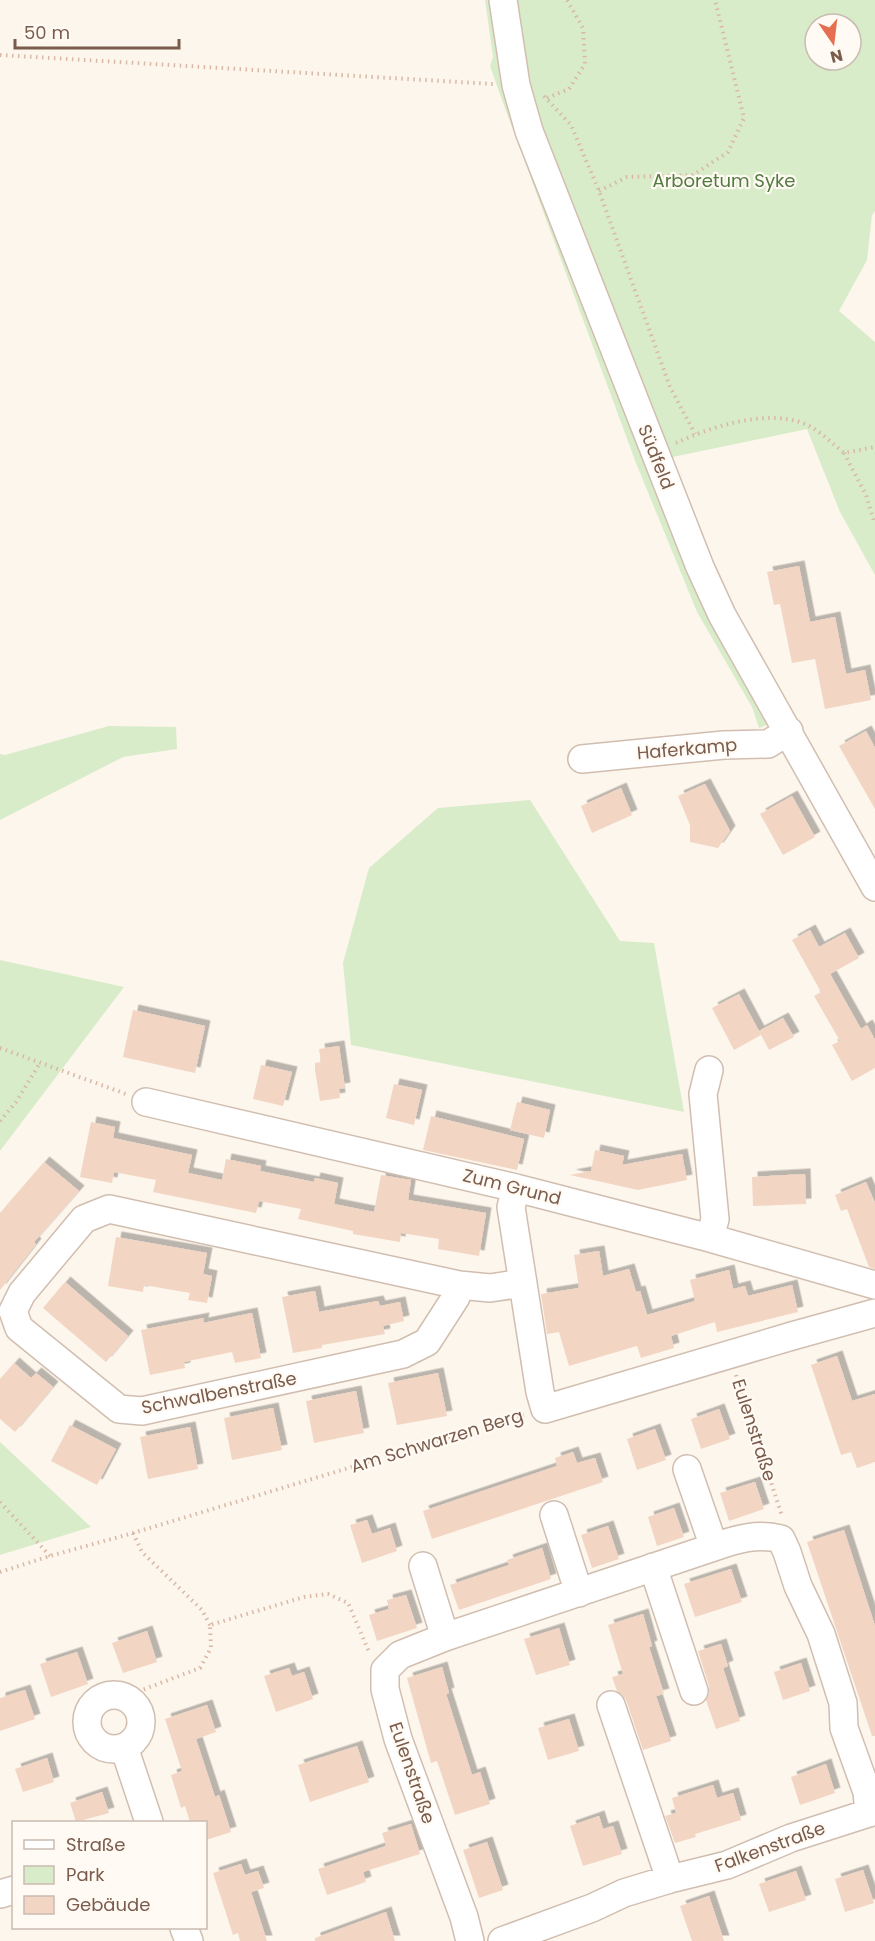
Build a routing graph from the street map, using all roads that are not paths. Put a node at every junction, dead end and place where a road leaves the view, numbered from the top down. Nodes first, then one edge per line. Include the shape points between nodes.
1 (503, 0) edge
2 (789, 731) junction
3 (582, 759) dead end
4 (875, 887) edge
5 (709, 1070) dead end
6 (146, 1102) road end
7 (516, 1188) junction
8 (710, 1238) junction
9 (523, 1283) junction
10 (459, 1285) junction
11 (875, 1285) edge
12 (875, 1313) edge
13 (687, 1469) dead end
14 (554, 1515) dead end
15 (714, 1547) junction
16 (423, 1566) dead end
17 (653, 1567) junction
18 (579, 1593) junction
19 (445, 1637) junction
20 (694, 1691) dead end
21 (611, 1705) dead end
22 (124, 1747) junction
23 (872, 1817) edge
24 (149, 1821) edge
25 (670, 1879) junction
26 (470, 1941) edge
27 (502, 1941) edge

1 - 2 street, Südfeld via 516,85 529,131 653,451 722,615
2 - 3 street, Haferkamp via 768,744
2 - 4 street, Südfeld
5 - 8 street via 703,1094 715,1219
6 - 7 street, Zum Grund
7 - 8 street, Zum Grund
7 - 9 street via 511,1207
8 - 11 street, Zum Grund
9 - 10 street, Schwalbenstraße via 490,1288
9 - 12 street, Am Schwarzen Berg via 545,1409
10 - 10 street, Schwalbenstraße via 109,1209 84,1219 22,1293 13,1311 19,1328 119,1409 142,1411 403,1354 427,1341 456,1297
13 - 15 street
14 - 18 street
15 - 17 street
15 - 23 street via 765,1535 781,1539 821,1634 843,1703 844,1728
16 - 19 street
17 - 18 street
17 - 20 street
18 - 19 street
19 - 26 street, Eulenstraße via 400,1655 385,1670 385,1689 398,1739
21 - 25 street
22 - 22 street via 98,1744 88,1730 93,1704 109,1695 127,1698 139,1711 141,1728 132,1743
22 - 24 street
23 - 25 street, Falkenstraße via 791,1838 727,1865
25 - 27 street, Falkenstraße

